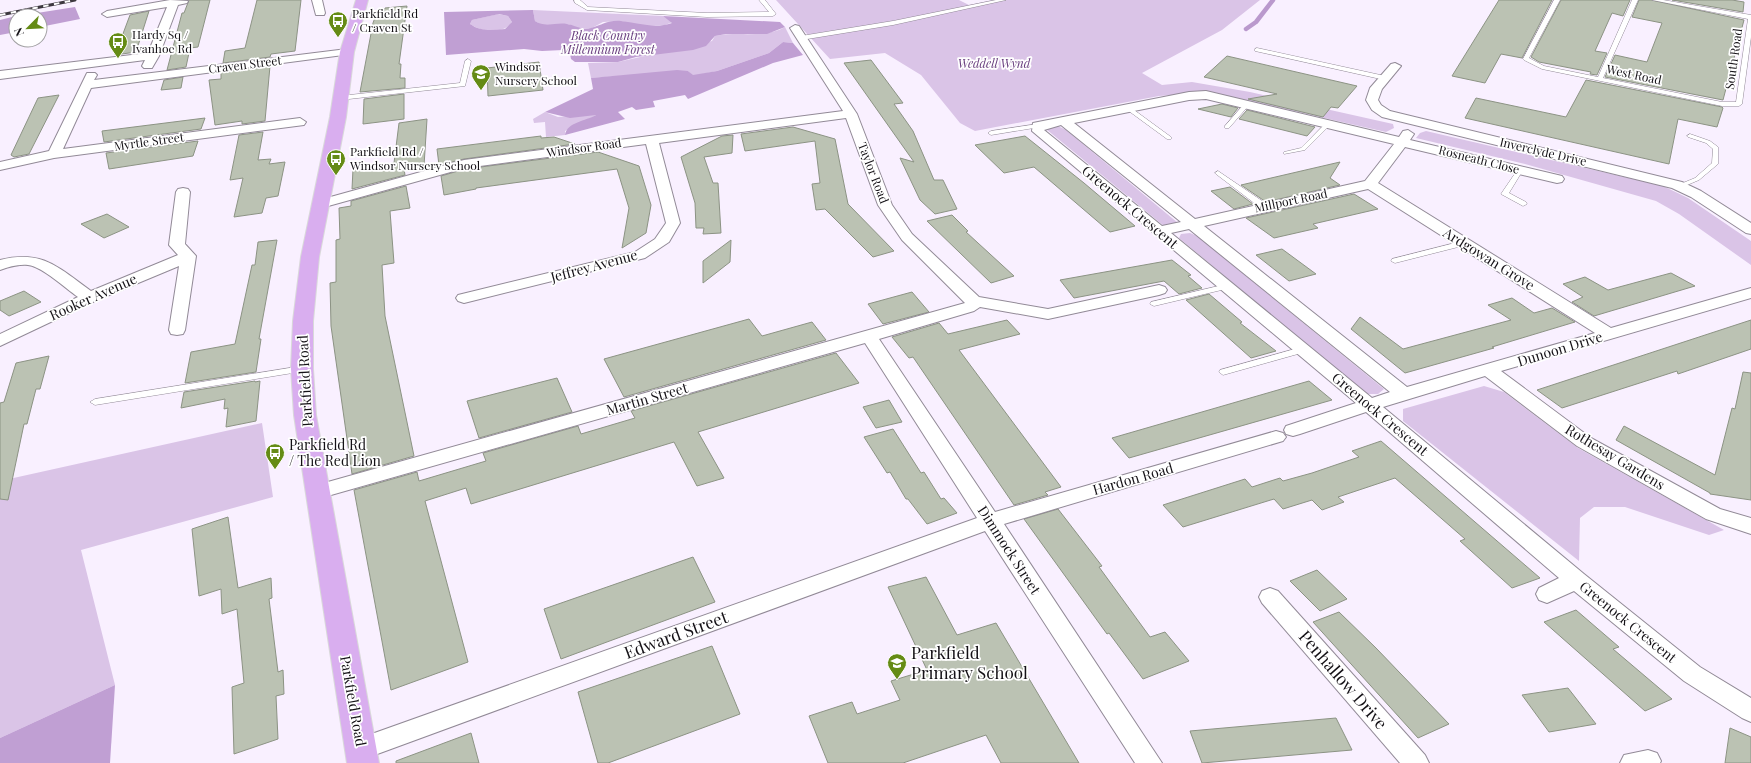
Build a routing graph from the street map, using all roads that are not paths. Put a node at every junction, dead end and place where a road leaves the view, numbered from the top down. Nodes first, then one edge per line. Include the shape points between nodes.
1 (186, 0) edge
2 (318, 0) edge
3 (362, 0) edge
4 (577, 0) edge
5 (762, 0) edge
6 (1003, 0) edge
7 (1557, 0) edge
8 (1635, 0) edge
9 (1655, 0) edge
10 (174, 2) junction
11 (320, 13) dead end
12 (107, 14) dead end
13 (1751, 17) edge
14 (798, 33) joint
15 (1257, 50) dead end
16 (347, 52) junction
17 (153, 56) junction
18 (468, 61) dead end
19 (97, 64) junction
20 (1395, 66) dead end
21 (0, 75) edge
22 (142, 78) junction
23 (1385, 78) junction
24 (1600, 79) junction
25 (86, 85) junction
26 (340, 98) junction
27 (1247, 104) junction
28 (1739, 104) joint
29 (1128, 108) junction
30 (851, 114) junction
31 (1064, 121) junction
32 (300, 122) dead end
33 (1418, 122) junction
34 (1328, 124) junction
35 (1038, 126) junction
36 (1227, 127) dead end
37 (991, 133) dead end
38 (1690, 136) dead end
39 (1169, 138) dead end
40 (651, 139) junction
41 (1402, 141) junction
42 (1286, 153) dead end
43 (54, 154) junction
44 (0, 166) edge
45 (1520, 170) junction
46 (1218, 173) dead end
47 (1557, 179) dead end
48 (1370, 184) junction
49 (1680, 186) junction
50 (183, 192) dead end
51 (321, 204) junction
52 (1523, 204) dead end
53 (1265, 207) junction
54 (1193, 224) junction
55 (1751, 230) edge
56 (1160, 231) junction
57 (1463, 243) junction
58 (188, 256) junction
59 (1395, 261) dead end
60 (0, 265) edge
61 (1227, 286) junction
62 (1751, 293) edge
63 (1156, 297) joint
64 (89, 298) junction
65 (464, 298) dead end
66 (974, 301) junction
67 (177, 330) dead end
68 (1608, 334) junction
69 (868, 336) junction
70 (0, 341) edge
71 (1302, 350) junction
72 (302, 368) junction
73 (1488, 370) junction
74 (1223, 372) dead end
75 (1404, 394) junction
76 (95, 402) dead end
77 (1369, 405) junction
78 (317, 492) junction
79 (990, 521) junction
80 (1751, 526) edge
81 (1576, 580) junction
82 (1547, 594) dead end
83 (1270, 598) dead end
84 (1751, 711) edge
85 (362, 756) edge
86 (1149, 763) edge
87 (1416, 763) edge

1 - 10 street
2 - 11 street
3 - 16 main road, Parkfield Road
4 - 5 lane via 588,8 707,15 773,14
6 - 14 lane via 893,24
7 - 24 lane, West Road via 1526,59 1542,67
8 - 24 lane
9 - 13 lane
10 - 12 street
10 - 17 street
13 - 28 lane, South Road
14 - 30 street, Taylor Road
15 - 23 lane
16 - 22 street, Craven Street
16 - 26 main road, Parkfield Road
17 - 19 street
17 - 22 street
18 - 26 lane via 463,85
19 - 21 street
19 - 25 street
20 - 23 street, Inverclyde Drive
22 - 25 street, Craven Street
23 - 33 street, Inverclyde Drive via 1376,88 1372,100 1376,107 1386,114
24 - 28 lane, West Road via 1722,104
25 - 43 street
26 - 51 main road, Parkfield Road
27 - 29 street via 1200,95
27 - 34 street
27 - 36 lane
29 - 31 street
29 - 39 lane
30 - 40 street, Windsor Road
30 - 66 street, Taylor Road via 885,205 907,237
31 - 35 street
31 - 54 street, Greenock Crescent
32 - 43 street, Myrtle Street
33 - 41 street
33 - 49 street, Inverclyde Drive
34 - 41 street
34 - 42 lane via 1303,149
35 - 37 lane
35 - 56 street, Greenock Crescent via 1038,131
38 - 49 lane via 1708,142 1716,148 1715,164 1697,179
40 - 51 street, Windsor Road via 464,164
40 - 65 street, Jeffrey Avenue via 674,223 660,244 640,255
41 - 45 street, Rosneath Close
41 - 48 street
43 - 44 street, Myrtle Street
45 - 47 street, Rosneath Close
45 - 52 lane via 1505,194
46 - 53 lane
48 - 53 street, Millport Road
48 - 57 street, Ardgowan Grove
49 - 55 street, Inverclyde Drive
50 - 58 street via 177,245
51 - 72 main road, Parkfield Road via 310,257 303,322
53 - 54 street, Millport Road
54 - 56 street, Millport Road
54 - 75 street, Greenock Crescent
56 - 61 street, Greenock Crescent
57 - 59 lane
57 - 68 street, Ardgowan Grove
58 - 64 street, Rooker Avenue
58 - 67 street
60 - 64 street via 19,260 32,261
61 - 63 lane
61 - 71 street, Greenock Crescent
62 - 68 street, Dunoon Drive
63 - 66 street via 1048,314
64 - 70 street, Rooker Avenue
66 - 69 street, Martin Street via 968,308
68 - 73 street, Dunoon Drive
69 - 78 street, Martin Street
69 - 79 street, Dimmock Street
71 - 74 lane
71 - 77 street, Greenock Crescent
72 - 76 lane
72 - 78 main road, Parkfield Road via 305,415
73 - 75 street, Dunoon Drive
73 - 80 street, Rothesay Gardens via 1584,442 1713,514
75 - 77 street, Dunoon Drive
77 - 79 street, Hardon Road via 1284,434
77 - 81 street, Greenock Crescent
78 - 85 main road, Parkfield Road
79 - 85 street, Edward Street
79 - 86 street, Dimmock Street
81 - 82 street
81 - 84 street, Greenock Crescent via 1692,674
83 - 87 street, Penhallow Drive

